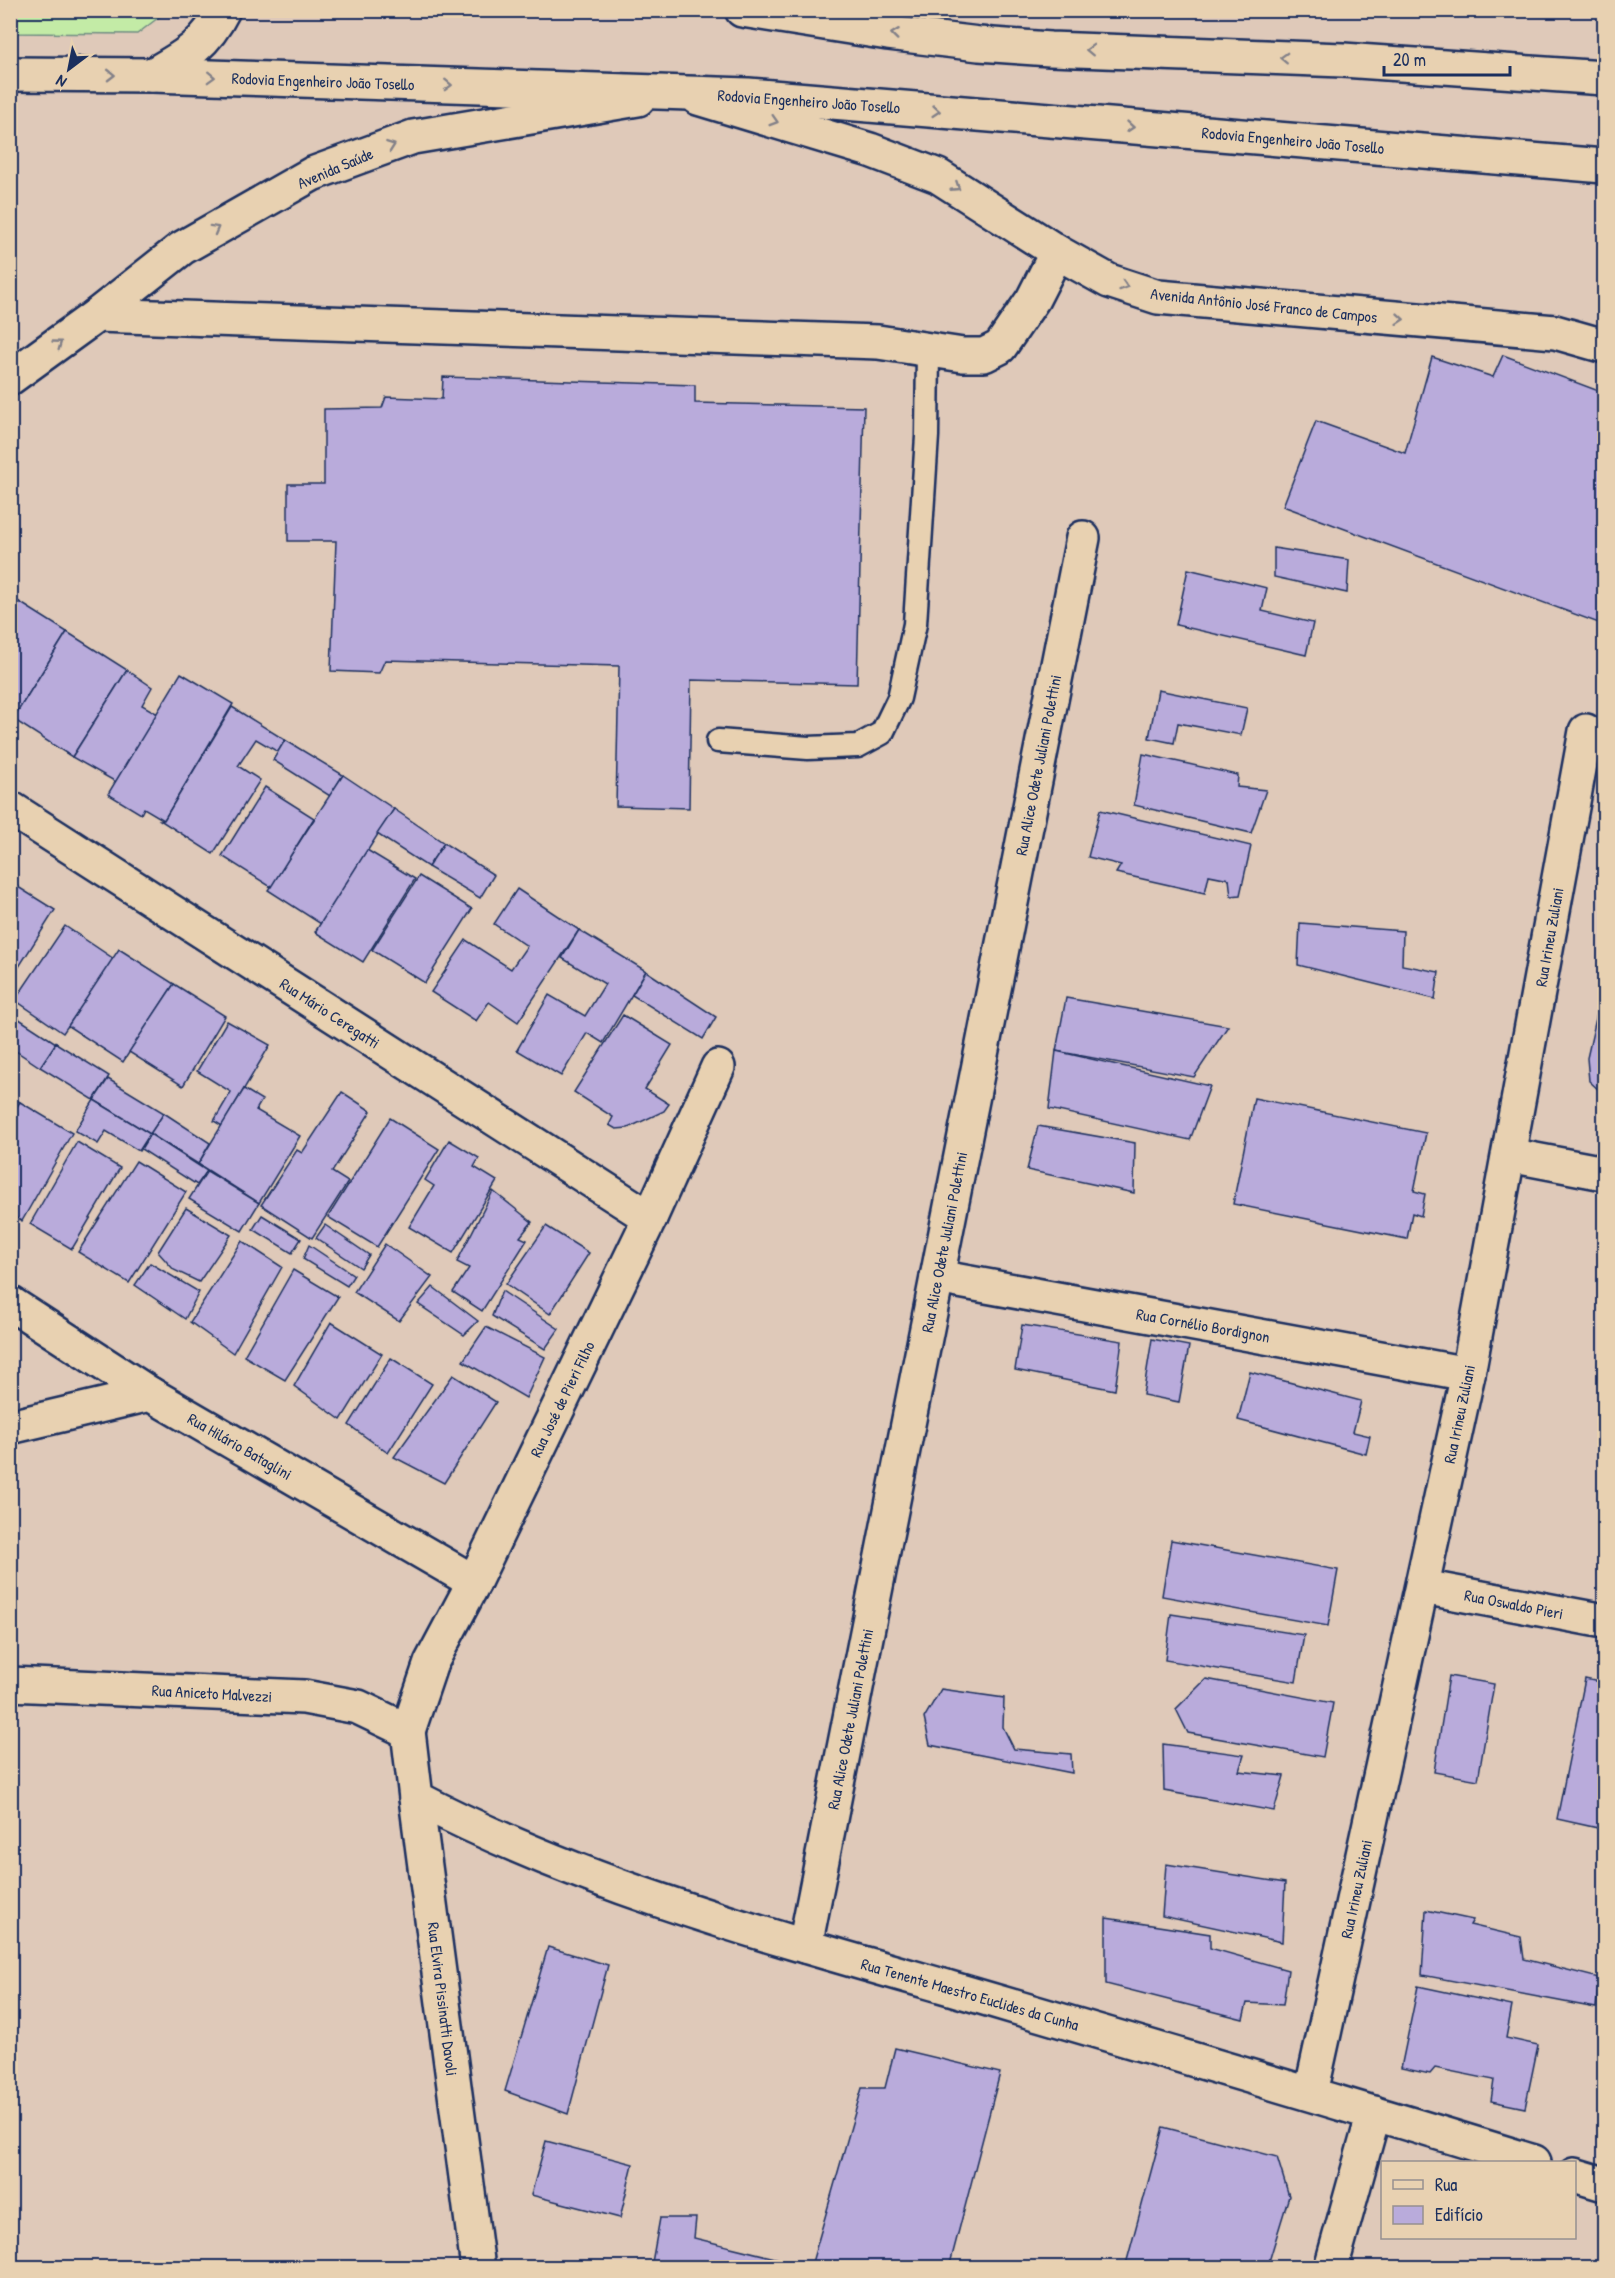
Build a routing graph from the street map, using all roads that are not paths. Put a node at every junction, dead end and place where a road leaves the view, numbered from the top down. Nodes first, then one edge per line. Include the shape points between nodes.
1 (223, 10) edge
2 (742, 10) edge
3 (10, 74) edge
4 (152, 75) junction
5 (1605, 78) edge
6 (677, 92) junction
7 (1605, 166) edge
8 (1057, 252) junction
9 (97, 315) junction
10 (1605, 346) edge
11 (928, 350) junction
12 (10, 378) edge
13 (1083, 538) dead end
14 (1586, 731) dead end
15 (718, 741) dead end
16 (10, 808) edge
17 (718, 1067) dead end
18 (1509, 1155) junction
19 (1605, 1173) edge
20 (650, 1218) junction
21 (937, 1277) junction
22 (10, 1303) edge
23 (1468, 1374) junction
24 (150, 1394) junction
25 (10, 1427) edge
26 (474, 1582) junction
27 (1423, 1587) junction
28 (1605, 1621) edge
29 (10, 1684) edge
30 (408, 1731) junction
31 (416, 1798) junction
32 (805, 1946) junction
33 (1311, 2093) junction
34 (1374, 2113) junction
35 (1528, 2161) edge
36 (1576, 2175) edge
37 (1605, 2184) edge
38 (478, 2268) edge
39 (1332, 2268) edge

1 - 4 street via 213,30 190,53
5 -> 2 street via 1343,60 979,44
3 -> 4 street, Rodovia Engenheiro João Tosello
4 -> 6 street, Rodovia Engenheiro João Tosello
6 -> 7 street, Rodovia Engenheiro João Tosello
6 -> 8 street, Avenida Antônio José Franco de Campos via 870,150 938,176
9 -> 6 street, Avenida Saúde via 182,248 312,174 413,137
8 -> 10 street, Avenida Antônio José Franco de Campos via 1109,281 1158,297 1555,332
8 - 11 street via 1033,299 1000,347 984,355
9 - 11 street via 878,342
12 -> 9 street, Avenida Saúde
11 - 15 lane via 927,436 915,624 899,698 882,733 858,746 808,748
13 - 21 street, Rua Alice Odete Juliani Polettini
14 - 18 street, Rua Irineu Zuliani
16 - 20 street, Rua Mário Ceregatti
17 - 20 street, Rua José de Pieri Filho
18 - 19 street
18 - 23 street, Rua Irineu Zuliani
20 - 26 street, Rua José de Pieri Filho
21 - 23 street, Rua Cornélio Bordignon
21 - 32 street, Rua Alice Odete Juliani Polettini
22 - 24 street, Rua Hilário Bataglini
23 - 27 street, Rua Irineu Zuliani
24 - 25 street
24 - 26 street, Rua Hilário Bataglini
26 - 30 street, Rua José de Pieri Filho via 431,1663
27 - 28 street, Rua Oswaldo Pieri
27 - 33 street, Rua Irineu Zuliani
29 - 30 street, Rua Aniceto Malvezzi via 304,1697 358,1707
30 - 31 street, Rua Elvira Pissinatti Davoli
31 - 32 street, Rua Tenente Maestro Euclides da Cunha via 555,1863 628,1891
31 - 38 street, Rua Elvira Pissinatti Davoli
32 - 33 street, Rua Tenente Maestro Euclides da Cunha
33 - 34 street, Rua Tenente Maestro Euclides da Cunha
34 - 35 street, Rua Tenente Maestro Euclides da Cunha
34 - 39 street
36 - 37 street

